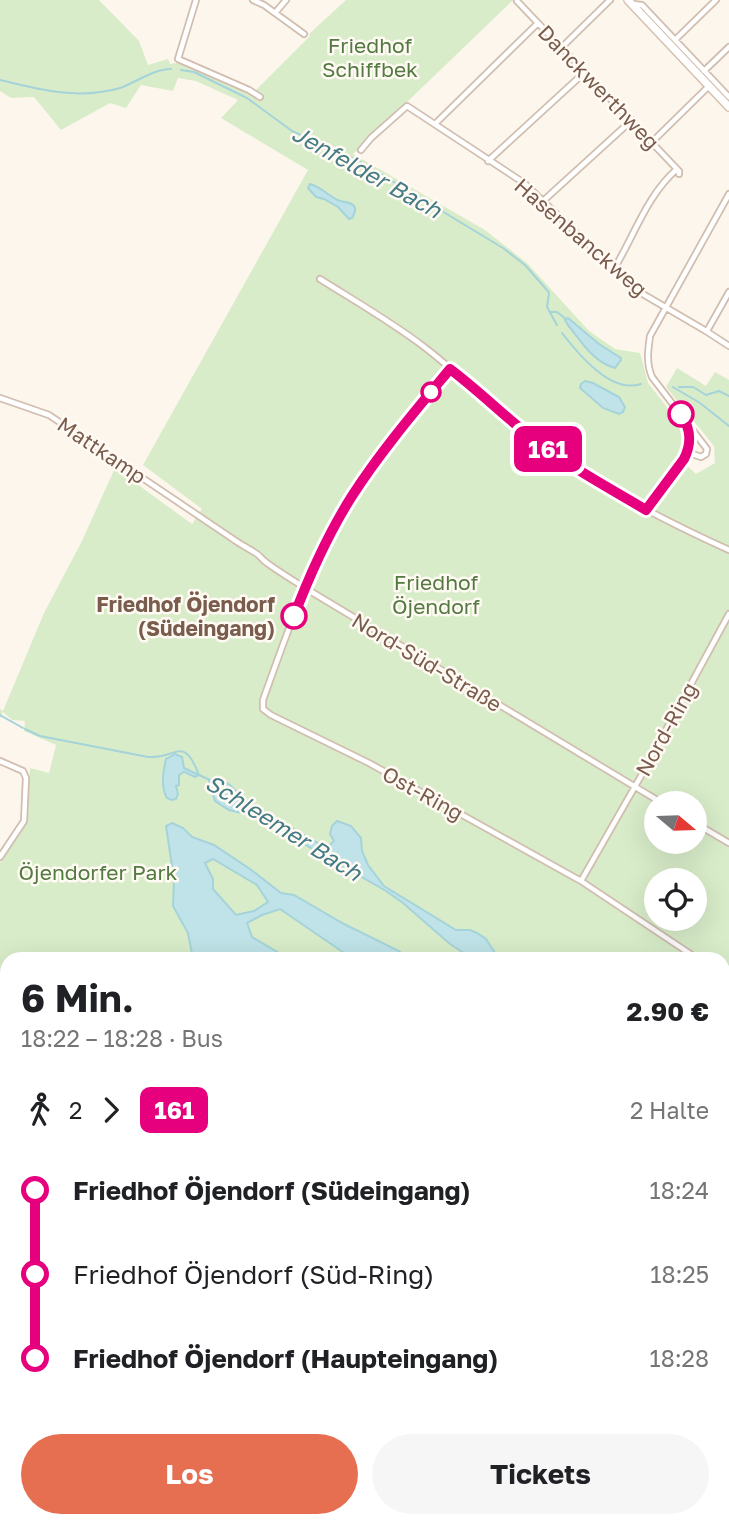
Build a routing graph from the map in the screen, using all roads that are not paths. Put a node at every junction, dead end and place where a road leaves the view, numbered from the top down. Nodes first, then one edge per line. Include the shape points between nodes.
1 (196, 0) edge
2 (253, 0) edge
3 (286, 0) edge
4 (610, 0) edge
5 (646, 0) edge
6 (716, 0) edge
7 (517, 1) edge
8 (629, 2) edge
9 (642, 5) junction
10 (275, 13) junction
11 (538, 23) junction
12 (304, 34) dead end
13 (675, 40) junction
14 (729, 47) edge
15 (561, 48) junction
16 (704, 71) junction
17 (585, 72) junction
18 (709, 86) junction
19 (260, 97) dead end
20 (729, 97) edge
21 (729, 107) edge
22 (632, 120) junction
23 (435, 124) junction
24 (652, 142) junction
25 (361, 150) dead end
26 (488, 161) junction
27 (729, 194) edge
28 (542, 201) junction
29 (614, 269) junction
30 (320, 279) dead end
31 (729, 292) edge
32 (666, 307) junction
33 (706, 331) junction
34 (729, 346) edge
35 (450, 369) junction
36 (0, 398) edge
37 (687, 424) junction
38 (688, 450) junction
39 (646, 510) junction
40 (198, 515) joint
41 (729, 550) edge
42 (305, 587) junction
43 (729, 614) edge
44 (0, 761) edge
45 (635, 787) junction
46 (644, 792) edge
47 (707, 830) edge
48 (729, 844) edge
49 (0, 857) edge
50 (581, 881) junction
51 (688, 952) edge

1 - 19 street via 178,59
2 - 10 street
3 - 10 street
4 - 15 street
5 - 9 street
6 - 13 street
7 - 11 street, Danckwerthweg
8 - 9 street
8 - 18 main road
9 - 13 street
10 - 12 street
11 - 15 street, Danckwerthweg
11 - 23 street
13 - 16 street
14 - 16 street
15 - 17 street, Danckwerthweg
16 - 20 street
17 - 22 street, Danckwerthweg
17 - 26 street
18 - 21 main road
18 - 24 street
22 - 24 street, Danckwerthweg
22 - 28 street
23 - 25 street, Hasenbanckweg via 407,106
23 - 26 street, Hasenbanckweg
24 - 29 street, Danckwerthweg via 678,171 657,191
26 - 28 street, Hasenbanckweg via 524,183
27 - 32 street
28 - 29 street, Hasenbanckweg
29 - 32 street, Hasenbanckweg via 636,290
30 - 35 street via 400,329
31 - 33 street
32 - 33 street, Hasenbanckweg
32 - 37 street via 650,336 648,362 652,377
33 - 34 street, Hasenbanckweg
35 - 39 street via 550,451
35 - 42 street via 353,494
36 - 40 street, Mattkamp via 50,415
37 - 38 street
37 - 38 street via 706,454 701,457
38 - 39 street
39 - 41 street
40 - 42 street, Nord-Süd-Straße
42 - 45 street, Nord-Süd-Straße
42 - 50 street, Ost-Ring via 263,700 264,709
43 - 45 street, Nord-Ring
44 - 49 street via 19,769 26,778 24,821
45 - 46 street, Nord-Süd-Straße
45 - 50 street, Nord-Ring
47 - 48 street
50 - 51 street

